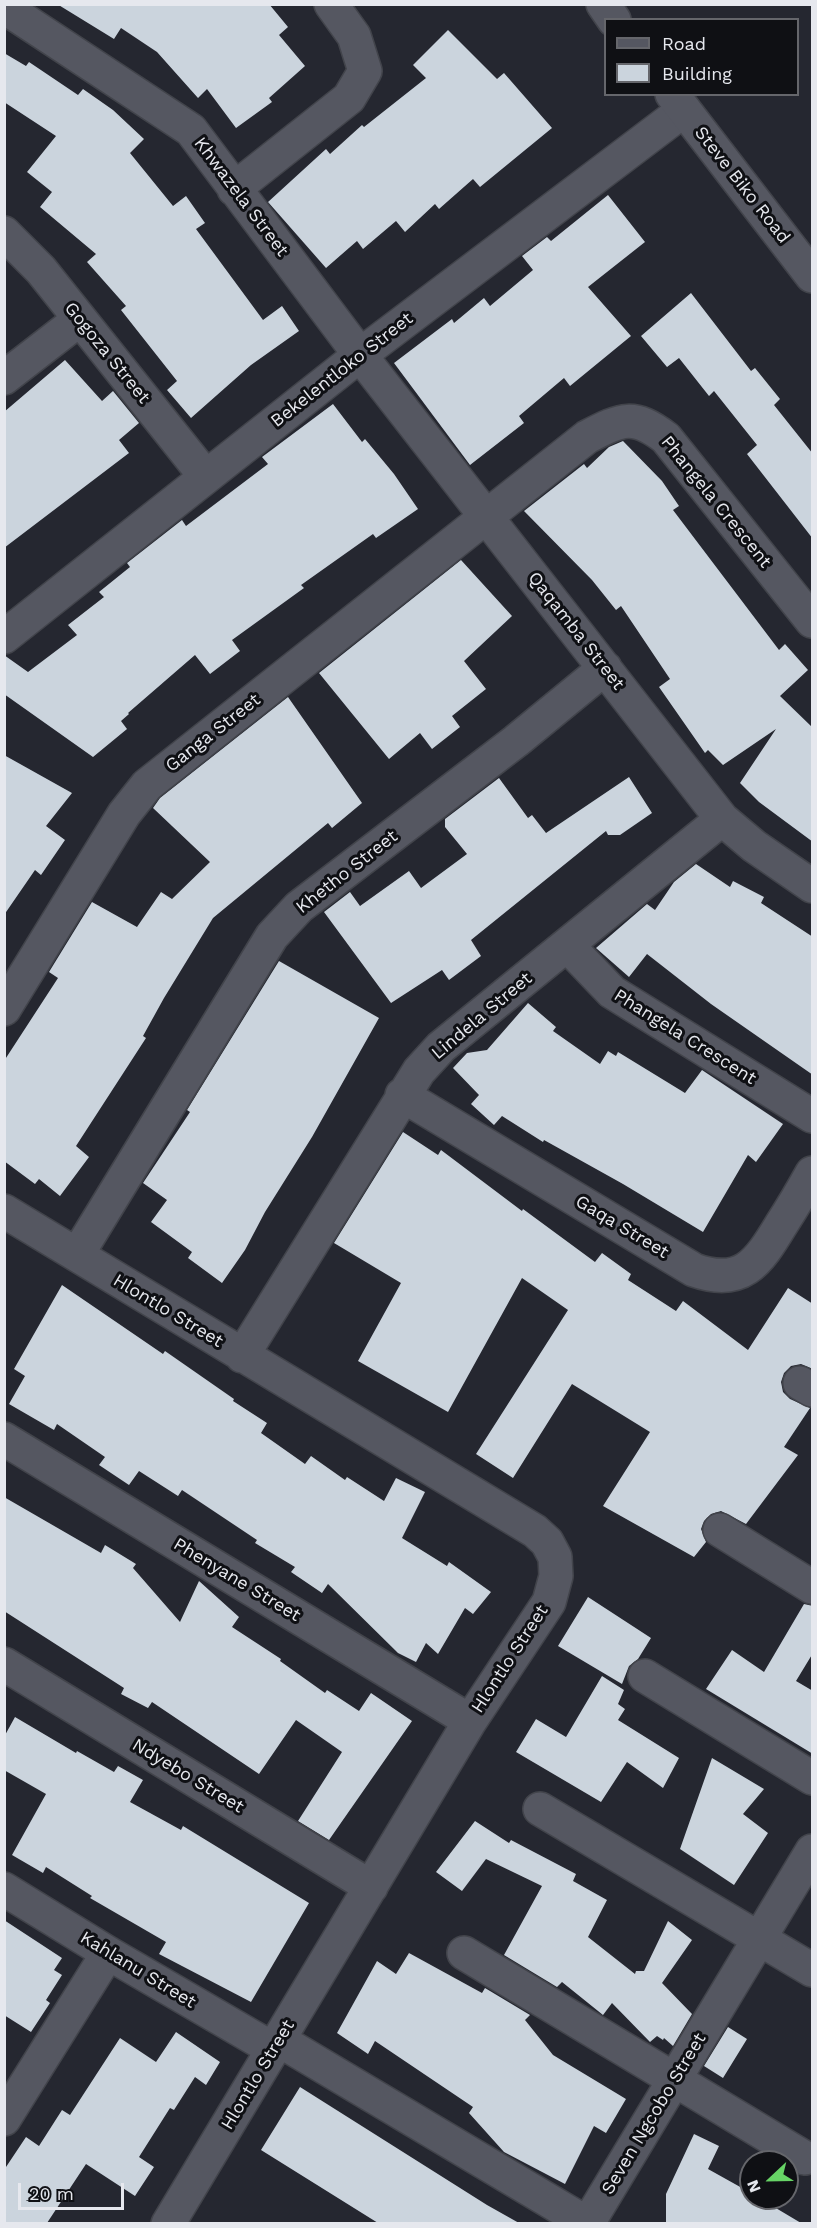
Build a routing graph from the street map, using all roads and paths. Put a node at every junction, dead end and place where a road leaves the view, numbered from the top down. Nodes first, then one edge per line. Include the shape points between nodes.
1 (331, 4) edge
2 (603, 4) edge
3 (4, 7) edge
4 (613, 18) edge
5 (678, 102) edge
6 (234, 189) junction
7 (4, 233) edge
8 (813, 276) edge
9 (80, 320) junction
10 (360, 355) junction
11 (4, 378) edge
12 (206, 477) junction
13 (488, 517) junction
14 (813, 621) edge
15 (4, 637) edge
16 (605, 668) junction
17 (722, 819) junction
18 (813, 886) edge
19 (567, 945) junction
20 (4, 1009) edge
21 (402, 1095) junction
22 (813, 1116) edge
23 (813, 1173) edge
24 (4, 1211) edge
25 (77, 1255) junction
26 (242, 1356) junction
27 (4, 1439) edge
28 (720, 1530) dead end
29 (813, 1587) edge
30 (4, 1664) edge
31 (645, 1676) dead end
32 (470, 1721) junction
33 (813, 1778) edge
34 (540, 1809) dead end
35 (813, 1851) edge
36 (371, 1887) junction
37 (4, 1889) edge
38 (760, 1938) junction
39 (108, 1953) junction
40 (464, 1953) dead end
41 (813, 1970) edge
42 (276, 2045) junction
43 (675, 2078) junction
44 (4, 2119) edge
45 (805, 2158) dead end
46 (168, 2223) edge
47 (588, 2223) edge

1 - 6 street via 354,36 365,70 349,98
2 - 4 street
3 - 6 street, Khwazela Street via 191,130
5 - 8 street, Steve Biko Road
5 - 10 street, Bekelentloko Street
6 - 10 street, Khwazela Street
7 - 9 street, Gogoza Street via 41,270
9 - 11 street
9 - 12 street, Gogoza Street
10 - 12 street, Bekelentloko Street
10 - 13 street, Qaqamba Street
12 - 15 street, Bekelentloko Street
13 - 14 street, Phangela Crescent via 586,437 615,422 647,423 666,438
13 - 16 street, Qaqamba Street
13 - 20 street, Ganga Street via 147,785 124,814
16 - 17 street, Qaqamba Street
16 - 25 street, Khetho Street via 299,907 272,936
17 - 18 street, Qaqamba Street
17 - 19 street, Lindela Street
19 - 21 street, Lindela Street via 441,1047
19 - 22 street, Phangela Crescent via 612,992
21 - 23 street, Gaqa Street via 694,1270 711,1276 738,1273 762,1256
21 - 26 street, Lindela Street
24 - 25 street, Hlontlo Street
25 - 26 street, Hlontlo Street
26 - 32 street, Hlontlo Street via 535,1531 547,1542 555,1557 556,1576 549,1602
27 - 32 street, Phenyane Street
28 - 29 street
30 - 36 street, Ndyebo Street
31 - 33 street
32 - 36 street, Hlontlo Street
34 - 38 street
35 - 38 street, Seven Ngcobo Street
36 - 42 street, Hlontlo Street
37 - 39 street, Kahlanu Street
38 - 41 street
38 - 43 street, Seven Ngcobo Street
39 - 42 street, Kahlanu Street
39 - 44 street
40 - 43 street
42 - 46 street, Hlontlo Street
42 - 47 street, Seven Ngcobo Street
43 - 45 street
43 - 47 street, Seven Ngcobo Street

